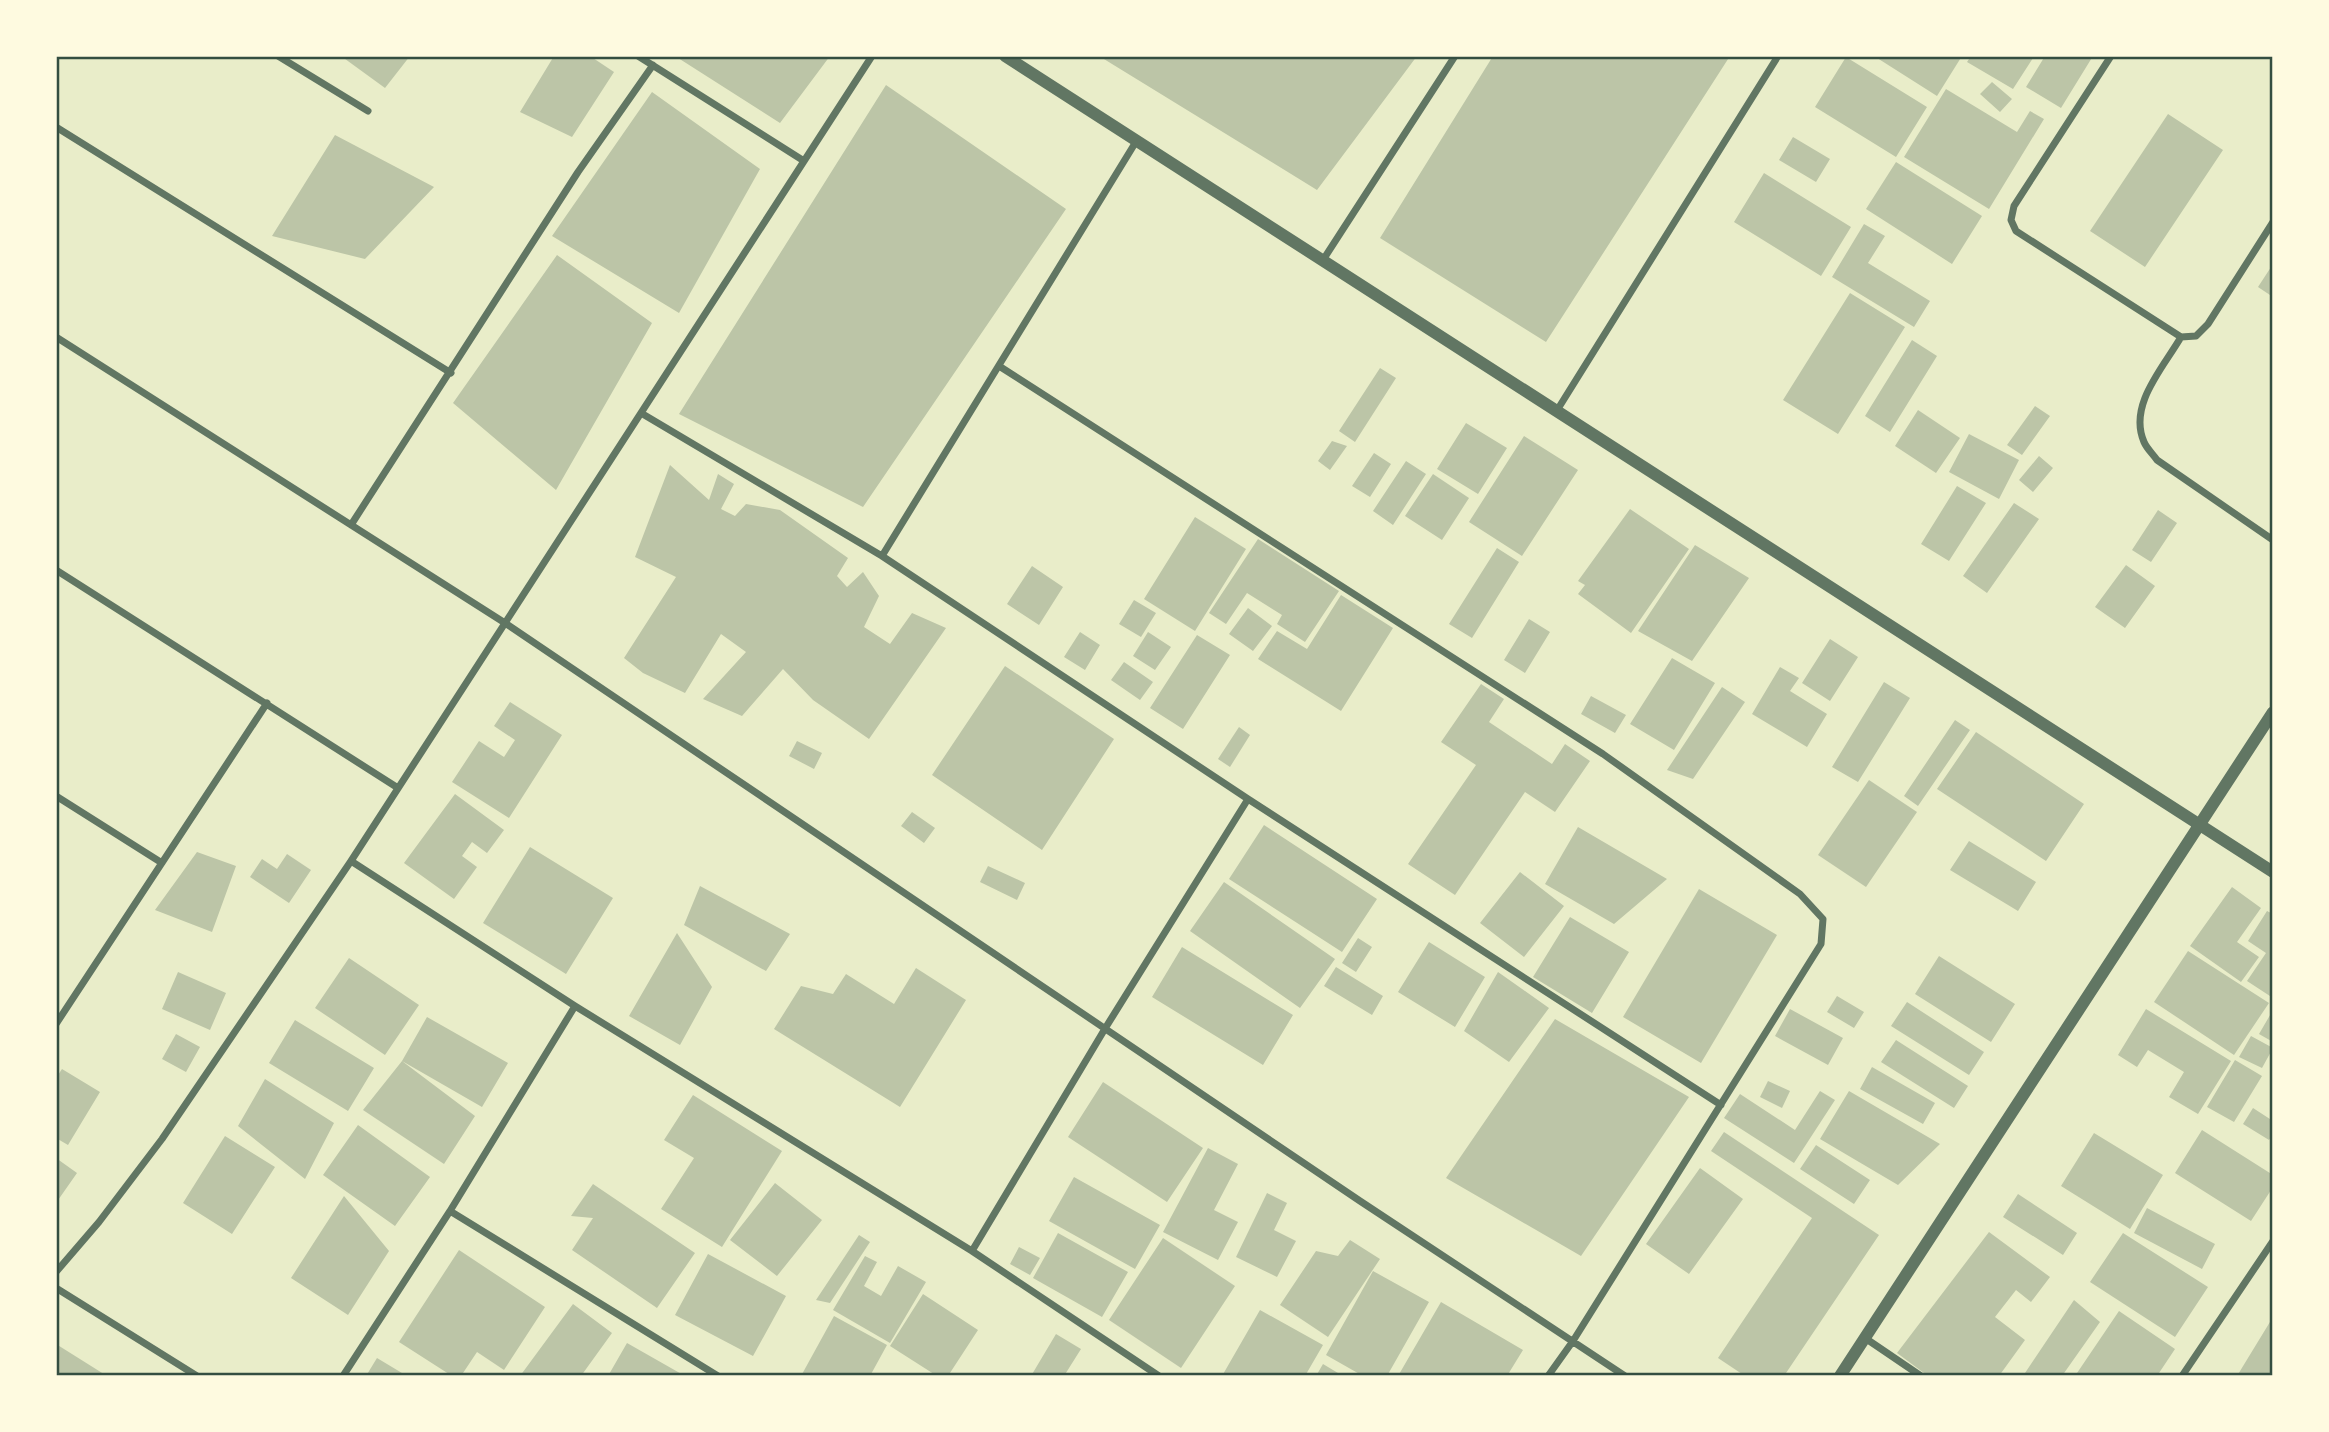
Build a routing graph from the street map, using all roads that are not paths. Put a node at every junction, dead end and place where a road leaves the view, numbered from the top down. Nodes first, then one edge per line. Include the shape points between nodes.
1 (278, 56) edge
2 (638, 56) edge
3 (872, 56) edge
4 (1005, 56) edge
5 (1455, 56) edge
6 (1777, 56) edge
7 (2110, 56) edge
8 (653, 65) junction
9 (368, 111) dead end
10 (56, 127) edge
11 (1137, 141) junction
12 (804, 161) junction
13 (2273, 222) edge
14 (1323, 260) junction
15 (56, 337) edge
16 (2181, 337) junction
17 (999, 366) junction
18 (450, 373) junction
19 (1556, 412) junction
20 (641, 413) junction
21 (351, 525) junction
22 (2273, 540) edge
23 (882, 556) junction
24 (56, 570) edge
25 (505, 623) junction
26 (267, 704) junction
27 (2273, 712) edge
28 (397, 788) junction
29 (56, 796) edge
30 (1248, 799) junction
31 (2200, 825) junction
32 (351, 860) junction
33 (162, 863) junction
34 (2273, 872) edge
35 (575, 1006) junction
36 (56, 1024) edge
37 (1106, 1027) junction
38 (1721, 1105) junction
39 (450, 1211) junction
40 (2273, 1241) edge
41 (972, 1251) junction
42 (56, 1272) edge
43 (56, 1287) edge
44 (1865, 1338) junction
45 (1573, 1341) junction
46 (197, 1376) edge
47 (343, 1376) edge
48 (718, 1376) edge
49 (1158, 1376) edge
50 (1548, 1376) edge
51 (1625, 1376) edge
52 (1840, 1376) edge
53 (1921, 1376) edge
54 (2182, 1376) edge

1 - 9 street
2 - 8 street
3 - 12 street
4 - 11 street
5 - 14 street
6 - 19 street
7 - 16 street via 2014,205 2011,220 2016,231
8 - 12 street
8 - 18 street via 578,172
10 - 18 street
11 - 14 street
11 - 17 street
12 - 20 street
13 - 16 street via 2208,324 2196,336
14 - 19 street
15 - 21 street
16 - 22 street via 2141,403 2138,424 2144,444 2157,460
17 - 23 street
17 - 38 street via 1603,754 1800,894 1823,919 1821,944
18 - 21 street
19 - 31 street
20 - 23 street
20 - 25 street
21 - 25 street
23 - 30 street
24 - 26 street
25 - 28 street
25 - 37 street
26 - 28 street
26 - 33 street
27 - 31 street
28 - 32 street
29 - 33 street
30 - 37 street
30 - 38 street
31 - 34 street
31 - 44 street
32 - 35 street
32 - 42 street via 162,1139
33 - 36 street
35 - 39 street
35 - 41 street
37 - 41 street
37 - 45 street
38 - 45 street
39 - 47 street
39 - 48 street
40 - 54 street
41 - 49 street
43 - 46 street
44 - 52 street
44 - 53 street
45 - 50 street
45 - 51 street

